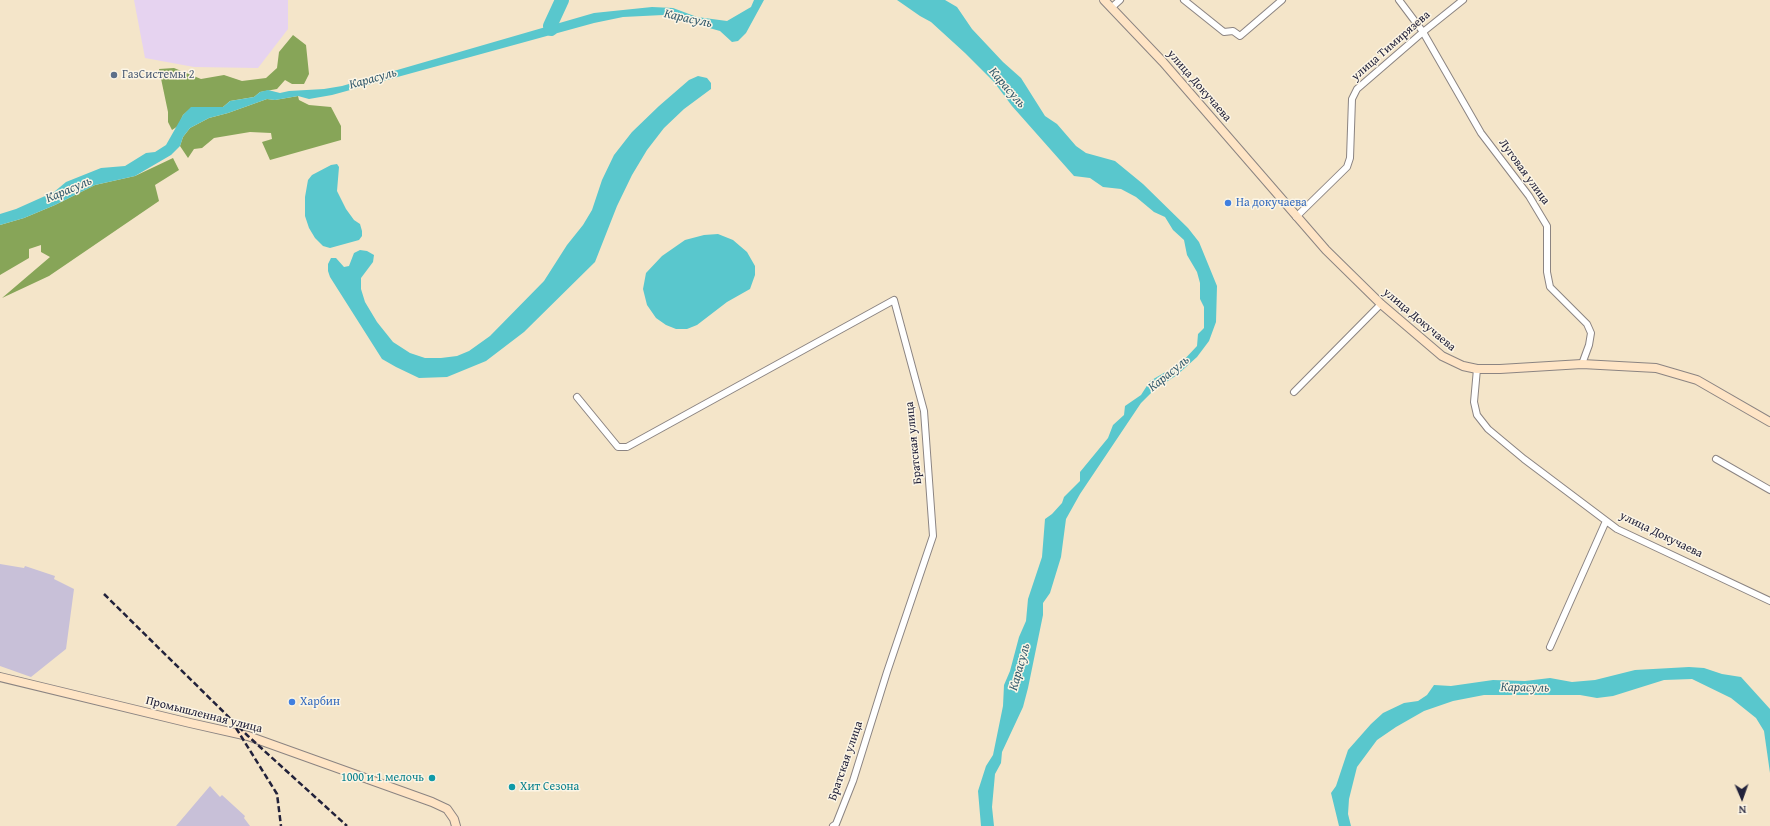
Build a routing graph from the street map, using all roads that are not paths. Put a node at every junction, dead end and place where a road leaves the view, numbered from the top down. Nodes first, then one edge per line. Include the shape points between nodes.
1 (1104, 0) edge
2 (1120, 0) edge
3 (1184, 0) edge
4 (1282, 0) edge
5 (1399, 0) edge
6 (1463, 0) edge
7 (1111, 8) junction
8 (1423, 32) junction
9 (1296, 217) junction
10 (1381, 304) junction
11 (1582, 364) junction
12 (1477, 369) junction
13 (1294, 392) dead end
14 (577, 397) dead end
15 (1770, 422) edge
16 (1716, 459) dead end
17 (1770, 490) edge
18 (1606, 521) junction
19 (1770, 601) edge
20 (1550, 647) dead end
21 (0, 677) edge
22 (456, 826) edge
23 (833, 826) edge

1 - 7 main road, улица Докучаева
2 - 7 street
3 - 4 street via 1224,32 1233,31 1240,36
5 - 8 street, Луговая улица
6 - 8 street, улица Тимирязева
7 - 9 main road, улица Докучаева via 1163,62
8 - 9 street, улица Тимирязева via 1357,89 1352,99 1350,158 1347,167
8 - 11 street, Луговая улица via 1481,133 1529,196 1547,226 1547,272 1550,287 1587,324 1591,333
9 - 10 main road, улица Докучаева
10 - 12 main road, улица Докучаева via 1442,356 1463,366
10 - 13 street
11 - 12 main road
11 - 15 main road via 1656,368 1697,380
12 - 18 street, улица Докучаева via 1474,407 1482,422 1524,459
14 - 23 street, Братская улица via 618,447 627,447 894,300 924,411 933,536 853,781
16 - 17 street
18 - 19 street, улица Докучаева via 1617,529
18 - 20 street
21 - 22 main road, Промышленная улица via 248,736 432,802 447,809

